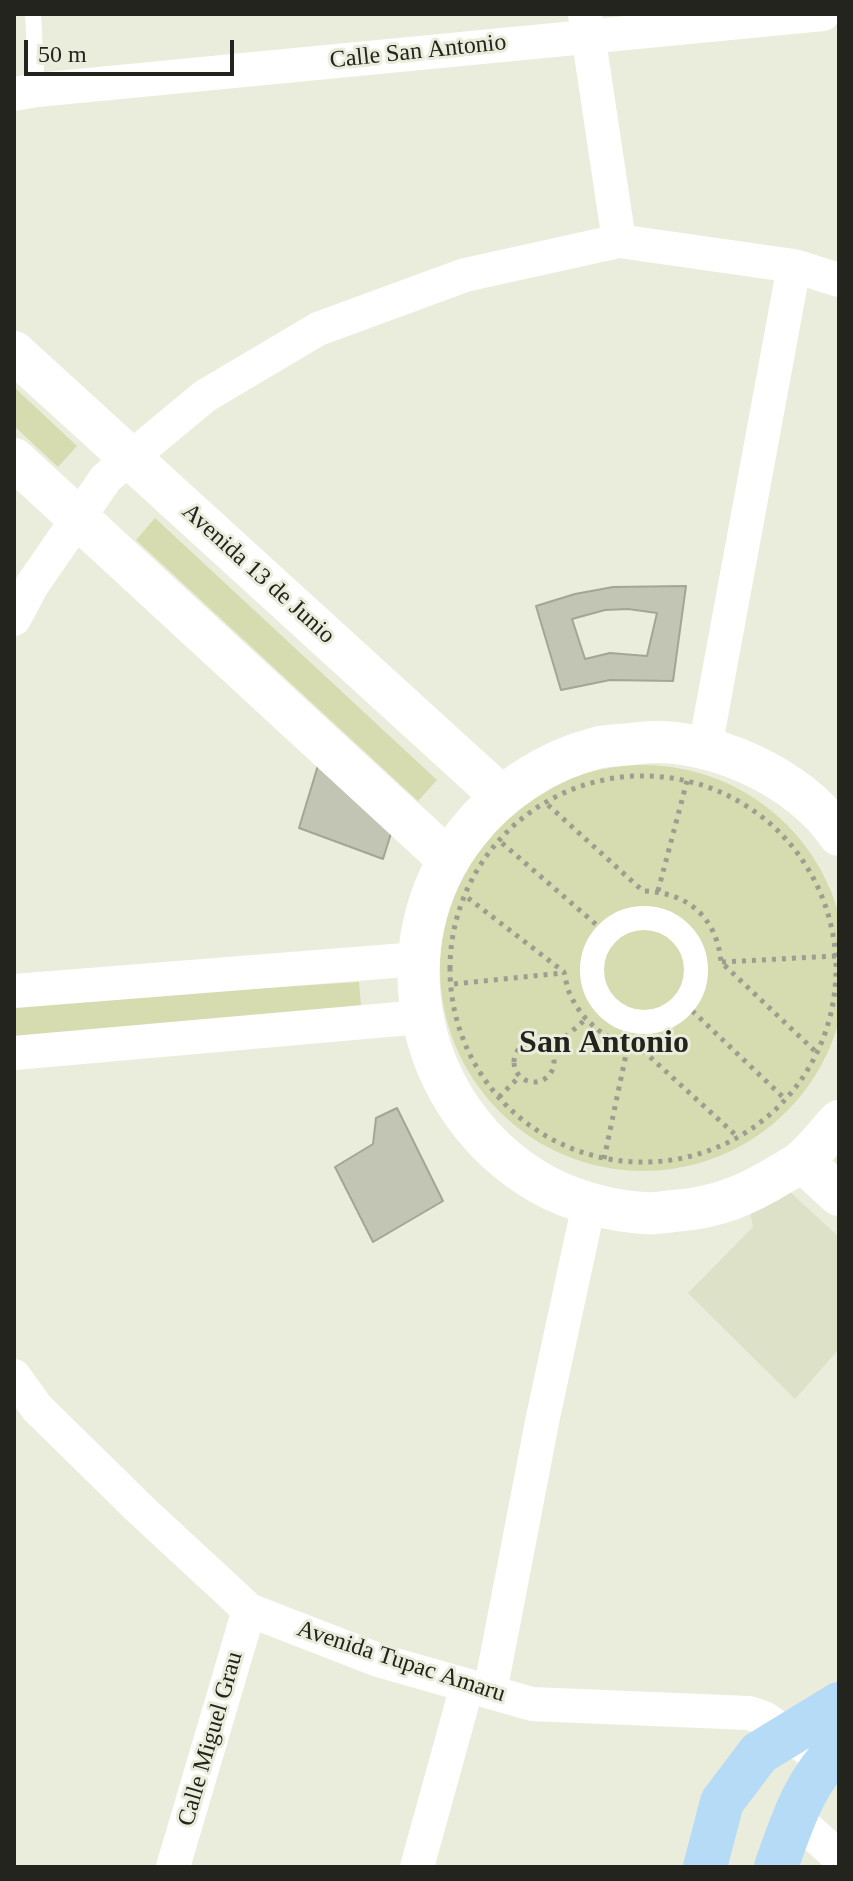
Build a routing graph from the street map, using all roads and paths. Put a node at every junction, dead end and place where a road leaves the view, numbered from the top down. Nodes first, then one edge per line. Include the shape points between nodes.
1 (33, 14) edge
2 (823, 14) edge
3 (586, 25) edge
4 (26, 92) edge
5 (619, 241) junction
6 (794, 266) junction
7 (839, 280) edge
8 (14, 352) edge
9 (130, 458) junction
10 (14, 459) edge
11 (78, 518) junction
12 (14, 619) edge
13 (696, 764) junction
14 (501, 796) junction
15 (544, 802) junction
16 (839, 835) edge
17 (498, 840) junction
18 (457, 878) junction
19 (658, 891) junction
20 (606, 933) junction
21 (836, 956) junction
22 (418, 959) junction
23 (721, 962) junction
24 (564, 972) junction
25 (451, 984) junction
26 (14, 991) edge
27 (685, 1004) junction
28 (421, 1017) junction
29 (586, 1019) junction
30 (628, 1045) junction
31 (550, 1050) junction
32 (14, 1053) edge
33 (817, 1053) junction
34 (519, 1077) junction
35 (499, 1097) junction
36 (786, 1100) junction
37 (839, 1121) edge
38 (739, 1138) junction
39 (604, 1159) junction
40 (802, 1161) junction
41 (839, 1195) edge
42 (589, 1204) junction
43 (14, 1376) edge
44 (249, 1610) junction
45 (478, 1689) junction
46 (839, 1704) edge
47 (774, 1744) junction
48 (816, 1779) edge
49 (839, 1857) edge
50 (173, 1867) edge
51 (417, 1867) edge
52 (705, 1867) edge
53 (776, 1867) edge

1 - 4 lane
2 - 3 street, Calle San Antonio
3 - 4 street, Calle San Antonio
3 - 5 street
5 - 6 street
5 - 9 street via 465,275 318,329 205,396
6 - 7 street
6 - 13 street
8 - 9 street, Avenida 13 de Junio
9 - 11 street via 106,478
9 - 14 street, Avenida 13 de Junio
10 - 11 street
11 - 12 street
11 - 18 street
13 - 14 street via 651,742 597,748 547,766
13 - 15 path via 578,786
13 - 16 street via 753,764 797,791
13 - 19 path
13 - 21 path via 773,827 804,864 826,908
14 - 18 street via 459,843
15 - 17 path
15 - 19 path via 643,891
17 - 18 path via 479,866
17 - 20 path
18 - 22 street via 431,898
18 - 24 path
18 - 25 path
19 - 23 path via 683,900 702,915 716,936
20 - 27 street via 634,918 665,922 679,931 695,958 693,990
20 - 27 street via 597,946 591,975 603,1004 629,1021 644,1023 659,1021
21 - 23 path
21 - 33 path via 831,1011
22 - 26 street
22 - 28 street
23 - 33 path
24 - 25 path
24 - 29 path
25 - 35 path via 469,1050
27 - 36 path
28 - 32 street
28 - 42 street via 436,1068 462,1114 497,1153 540,1184
29 - 30 path
29 - 31 path
30 - 38 path via 639,1047
30 - 39 path
31 - 34 path via 554,1063 549,1076 531,1083
31 - 34 path via 538,1043 524,1044 514,1056
33 - 36 path
34 - 35 path
35 - 39 path via 529,1125 565,1146
36 - 38 path
37 - 40 street
38 - 39 path via 674,1161
40 - 41 street
40 - 42 street via 754,1191 700,1209 644,1213
42 - 45 street
43 - 44 street, Avenida Tupac Amaru via 37,1408
44 - 45 street, Avenida Tupac Amaru via 378,1660
44 - 50 street, Calle Miguel Grau
45 - 47 street, Avenida Tupac Amaru via 532,1704 749,1713 764,1718
45 - 51 street
46 - 47 main road
47 - 48 street, Avenida Tupac Amaru
47 - 52 main road via 722,1802
48 - 49 street, Avenida Tupac Amaru
48 - 53 main road

